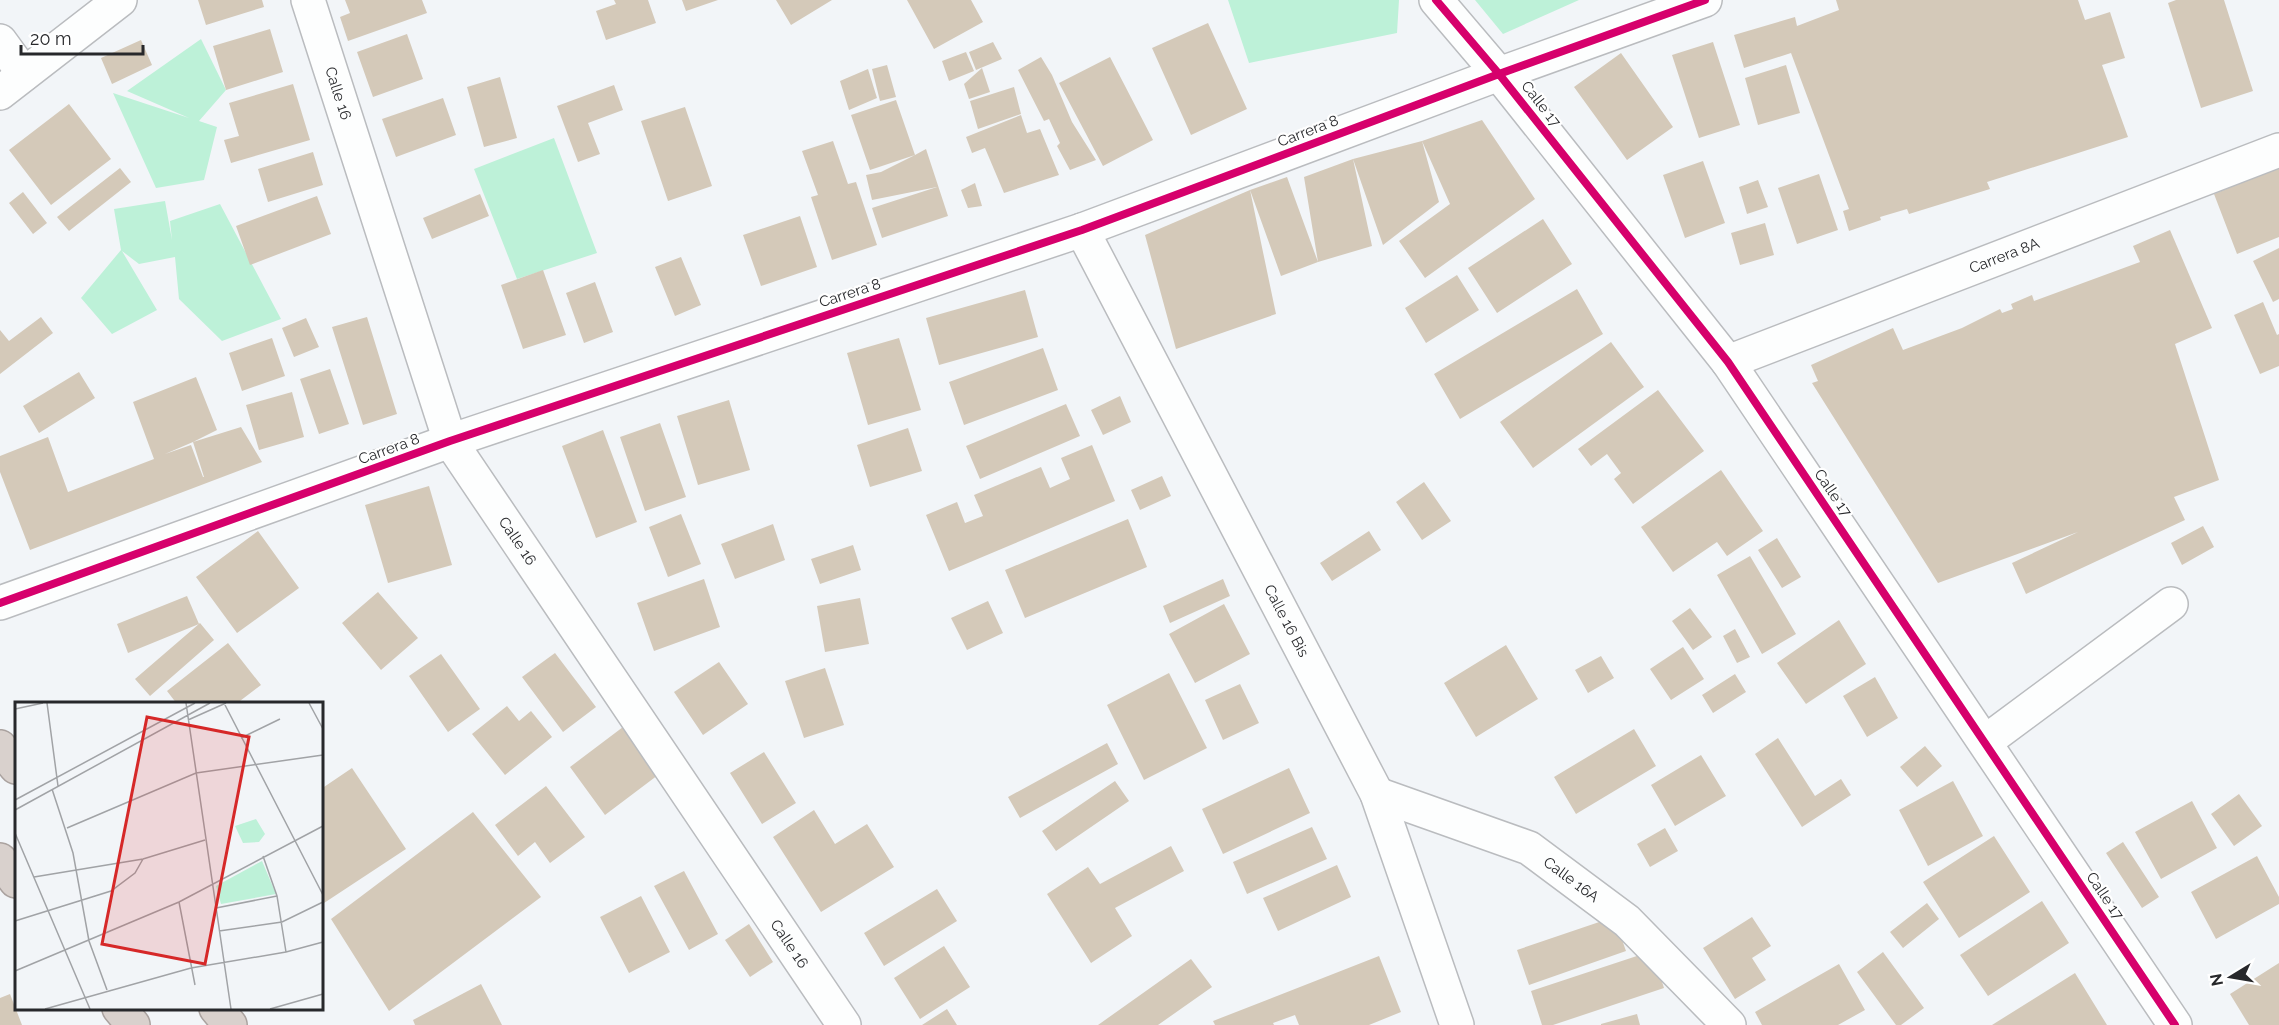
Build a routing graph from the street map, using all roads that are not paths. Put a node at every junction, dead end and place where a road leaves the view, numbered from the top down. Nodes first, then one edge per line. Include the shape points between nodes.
1 (120, 0) edge
2 (308, 0) edge
3 (1436, 0) edge
4 (1705, 0) edge
5 (0, 41) edge
6 (1499, 74) junction
7 (12, 84) edge
8 (2279, 150) edge
9 (1082, 230) junction
10 (1728, 362) junction
11 (450, 441) junction
12 (0, 603) edge
13 (2171, 604) dead end
14 (1985, 742) junction
15 (0, 747) edge
16 (15, 766) edge
17 (1377, 794) junction
18 (0, 860) edge
19 (15, 879) edge
20 (121, 1010) edge
21 (218, 1010) edge
22 (133, 1025) edge
23 (230, 1025) edge
24 (844, 1025) edge
25 (1457, 1025) edge
26 (1729, 1025) edge
27 (2175, 1025) edge

1 - 7 street
2 - 11 street, Calle 16
3 - 6 street, Calle 17
4 - 6 street, Carrera 8
5 - 7 street
6 - 9 street, Carrera 8
6 - 10 street, Calle 17
8 - 10 street, Carrera 8A
9 - 11 street, Carrera 8
9 - 17 street, Calle 16 Bis
10 - 14 street, Calle 17
11 - 12 street, Carrera 8
11 - 24 street, Calle 16
13 - 14 street
14 - 27 street, Calle 17
15 - 16 highway
17 - 25 street, Calle 16 Bis
17 - 26 street, Calle 16A via 1529,848 1627,921
18 - 19 highway
20 - 22 highway
21 - 23 highway

